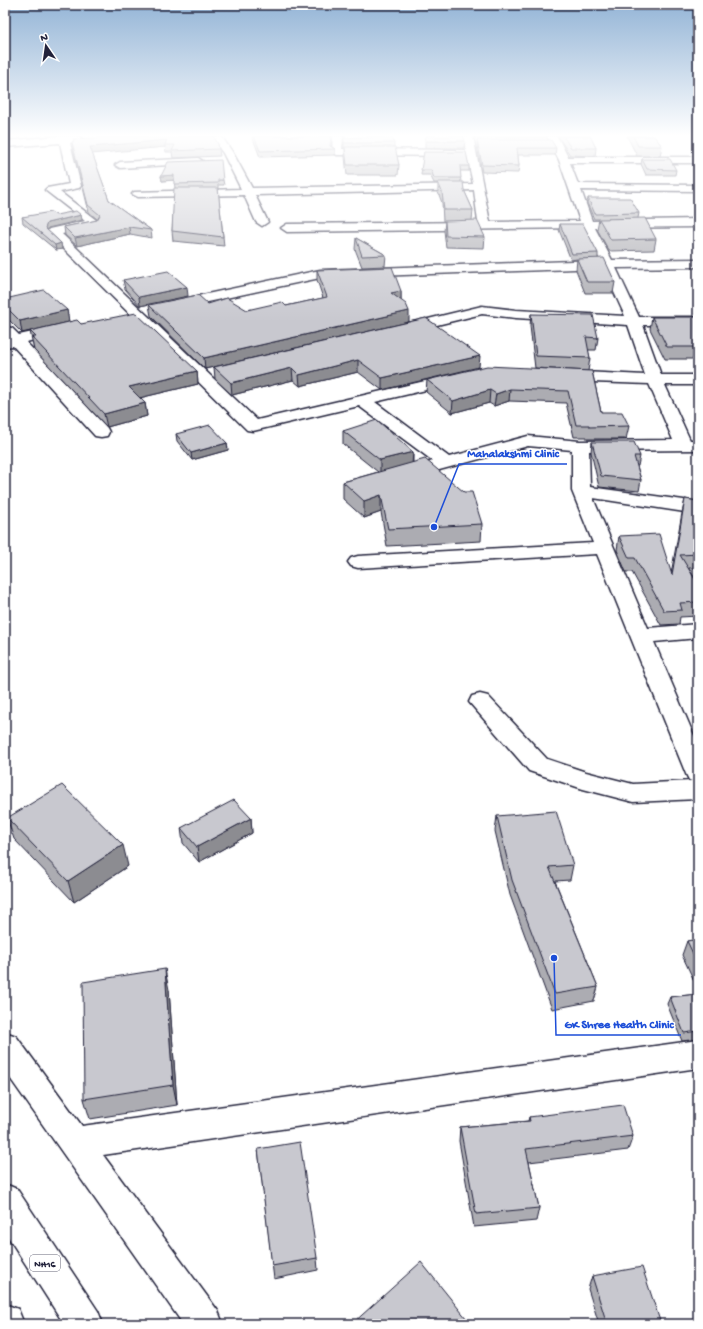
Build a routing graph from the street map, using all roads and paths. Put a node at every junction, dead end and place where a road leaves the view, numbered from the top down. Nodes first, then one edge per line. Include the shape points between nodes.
1 (61, 198) edge
2 (250, 198) edge
3 (481, 198) edge
4 (577, 198) edge
5 (262, 222) dead end
6 (698, 223) edge
7 (587, 224) junction
8 (485, 226) junction
9 (288, 228) dead end
10 (698, 263) edge
11 (608, 264) junction
12 (128, 315) junction
13 (634, 321) junction
14 (698, 321) edge
15 (75, 327) edge
16 (5, 329) edge
17 (391, 332) edge
18 (10, 342) edge
19 (217, 373) edge
20 (548, 375) edge
21 (201, 376) junction
22 (471, 376) edge
23 (655, 380) junction
24 (698, 380) edge
25 (363, 401) junction
26 (101, 432) dead end
27 (691, 444) edge
28 (580, 446) junction
29 (446, 463) junction
30 (387, 479) edge
31 (581, 491) junction
32 (698, 508) edge
33 (603, 548) junction
34 (358, 562) dead end
35 (698, 631) edge
36 (640, 636) junction
37 (480, 702) dead end
38 (698, 774) edge
39 (698, 790) edge
40 (5, 1046) edge
41 (698, 1054) edge
42 (76, 1143) junction
43 (5, 1201) edge
44 (85, 1324) edge
45 (205, 1324) edge

1 - 12 main road via 94,223 53,232
2 - 5 main road
3 - 8 main road
4 - 7 main road
6 - 7 main road
7 - 8 main road
7 - 11 main road
8 - 9 main road
10 - 11 main road
11 - 12 main road via 320,274
11 - 13 main road
12 - 21 main road
13 - 14 main road
13 - 17 main road via 482,310
13 - 23 main road
15 - 18 main road
16 - 18 main road
18 - 26 main road
19 - 21 main road
20 - 23 main road
21 - 25 main road via 254,426
22 - 25 main road
23 - 24 main road
23 - 27 main road
25 - 29 main road
27 - 28 main road
28 - 29 main road via 528,441
28 - 31 main road
29 - 30 main road
31 - 32 main road
31 - 33 main road
33 - 34 main road
33 - 36 main road
35 - 36 main road
36 - 38 main road
37 - 39 main road via 538,765 633,793
40 - 42 main road
41 - 42 main road
42 - 45 main road
43 - 44 main road, NH16

